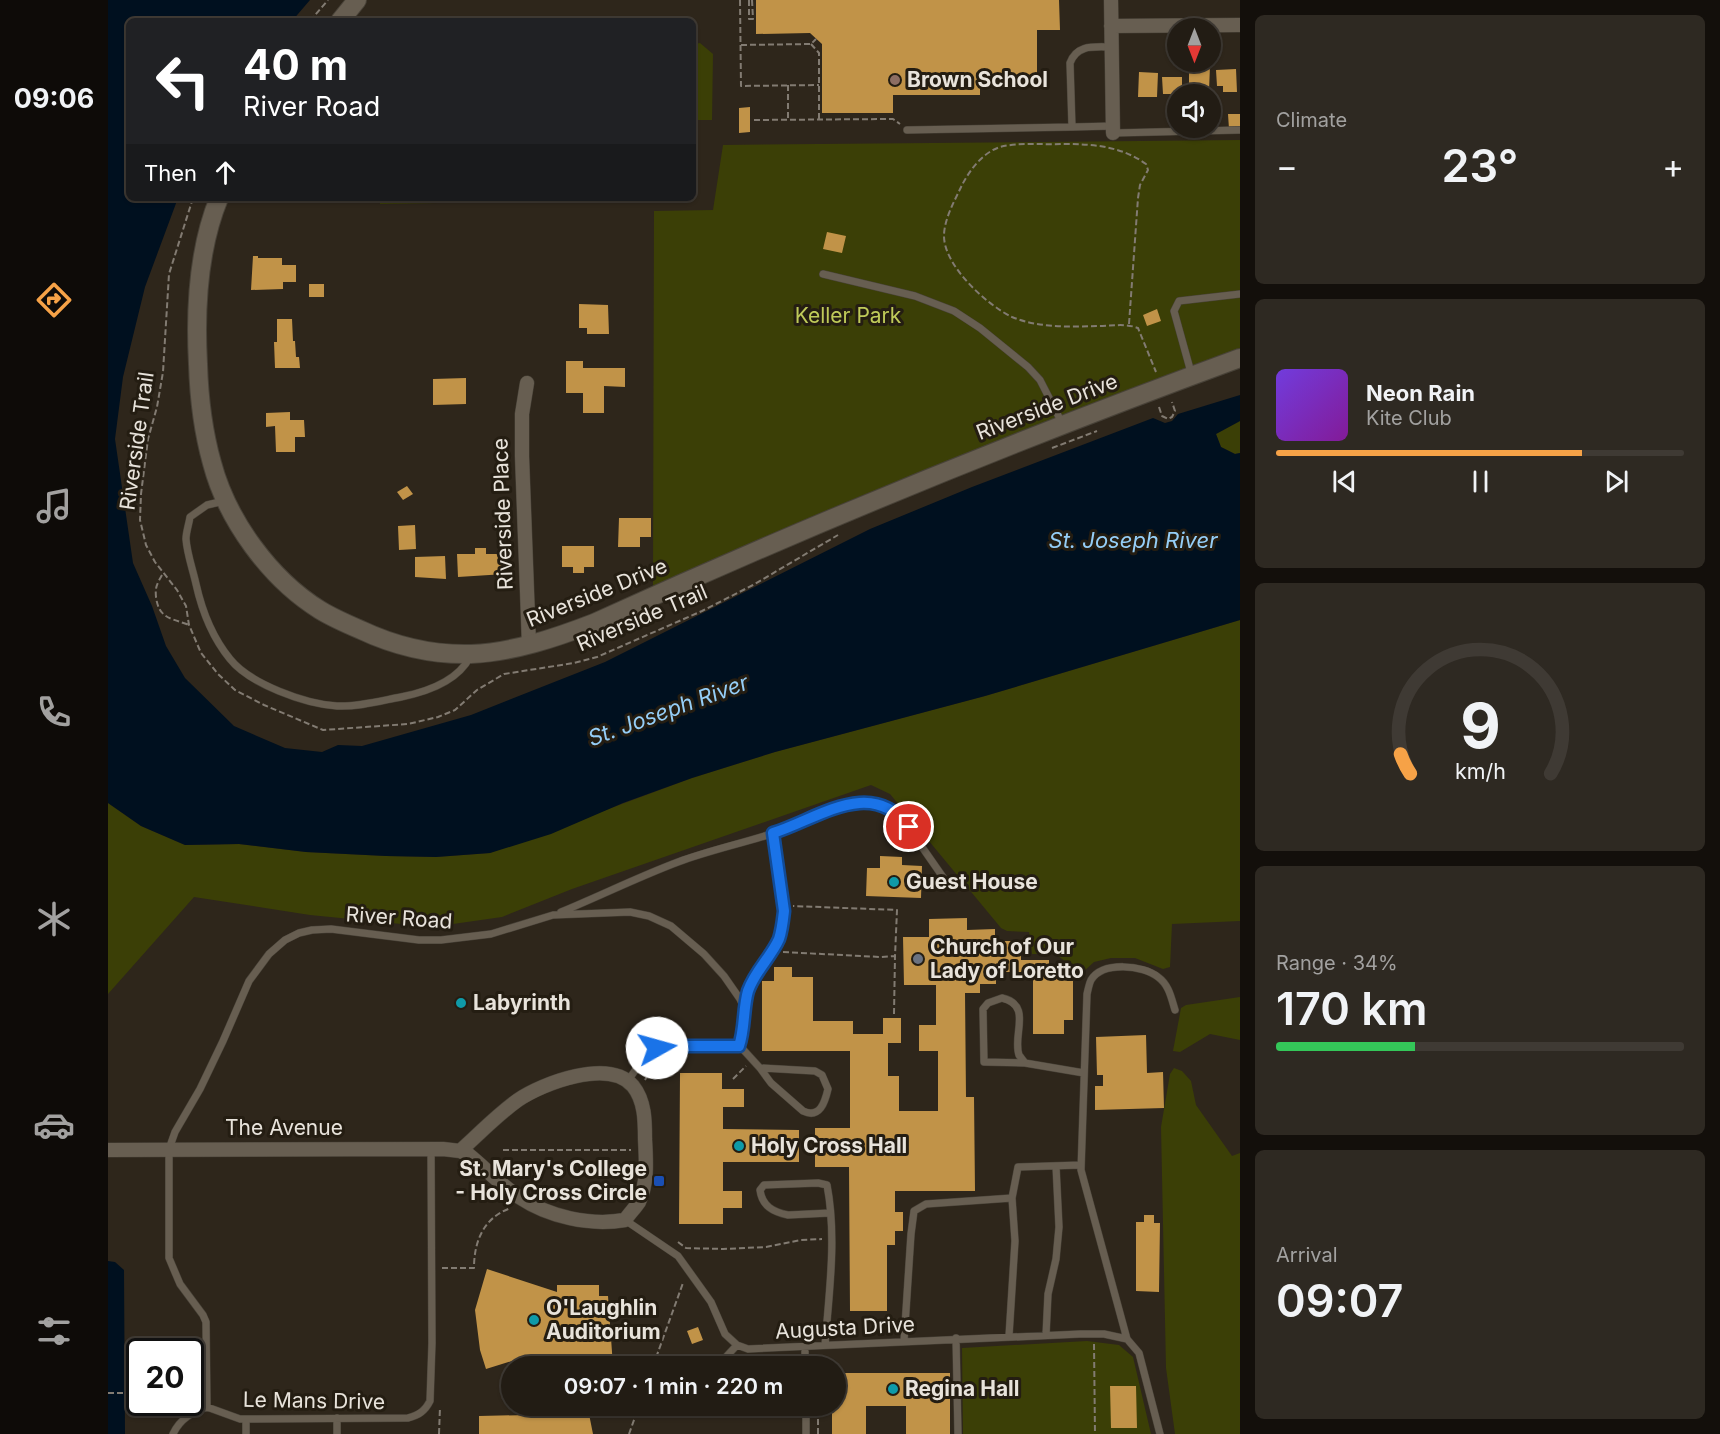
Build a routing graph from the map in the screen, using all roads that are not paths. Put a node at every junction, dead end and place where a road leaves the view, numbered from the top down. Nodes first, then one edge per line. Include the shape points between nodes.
1 (357, 0) edge
2 (1111, 0) edge
3 (342, 18) edge
4 (1240, 25) edge
5 (1111, 26) junction
6 (1112, 48) junction
7 (1072, 127) junction
8 (1113, 129) junction
9 (907, 130) dead end
10 (1240, 130) edge
11 (218, 201) edge
12 (823, 274) dead end
13 (1240, 294) edge
14 (1240, 358) edge
15 (1192, 375) junction
16 (527, 383) dead end
17 (1063, 425) junction
18 (227, 500) junction
19 (529, 645) junction
20 (472, 654) junction
21 (773, 833) junction
22 (945, 880) dead end
23 (553, 915) junction
24 (744, 1008) junction
25 (1175, 1010) dead end
26 (739, 1046) junction
27 (1025, 1063) junction
28 (760, 1068) junction
29 (1084, 1073) junction
30 (627, 1082) junction
31 (168, 1149) junction
32 (430, 1149) junction
33 (108, 1150) edge
34 (460, 1151) junction
35 (1081, 1165) junction
36 (1056, 1166) junction
37 (1012, 1198) junction
38 (830, 1213) junction
39 (625, 1220) junction
40 (1046, 1335) junction
41 (1009, 1336) junction
42 (956, 1338) junction
43 (1127, 1339) junction
44 (904, 1341) junction
45 (737, 1345) junction
46 (825, 1345) junction
47 (805, 1346) junction
48 (727, 1356) edge
49 (805, 1356) edge
50 (207, 1407) junction
51 (806, 1416) edge
52 (337, 1418) junction
53 (246, 1419) junction
54 (173, 1434) edge
55 (246, 1434) edge
56 (337, 1434) edge
57 (806, 1434) edge
58 (958, 1434) edge
59 (1160, 1434) edge

1 - 3 street
2 - 5 street
4 - 5 street
5 - 6 street
6 - 7 lane via 1087,48 1073,55
6 - 8 street
7 - 8 lane
7 - 9 lane
8 - 10 lane
11 - 18 street, Riverside Drive via 202,268 196,342 205,435
12 - 17 lane via 915,296 954,311 1028,367 1040,380
13 - 15 lane via 1179,301 1174,311
14 - 15 street, Riverside Drive
15 - 17 street, Riverside Drive via 1166,394
16 - 19 street, Riverside Place via 522,435
17 - 19 street, Riverside Drive via 889,494 594,623
18 - 20 street, Riverside Drive via 258,554 319,610 396,643 427,651
18 - 20 lane via 207,505 190,517 186,538 199,600 212,634 231,661 258,681 289,696 337,706 371,703 420,693 448,680
19 - 20 street, Riverside Drive
21 - 22 lane via 838,807 880,805 899,814
21 - 23 lane via 679,862
21 - 24 lane via 783,924 779,939 755,975
23 - 24 lane, River Road via 630,912 671,926 724,976
23 - 31 lane, River Road via 514,929 464,939 419,940 331,929 299,933 285,940 249,981
24 - 26 lane
25 - 29 lane via 1168,988 1157,976 1131,968 1098,974 1087,994
26 - 28 lane
26 - 30 lane via 657,1048
27 - 27 lane via 984,1062 983,1009 995,999 1009,999 1019,1012 1019,1054
27 - 29 lane
28 - 28 lane via 803,1111 815,1113 820,1109 828,1089 822,1075 815,1071
29 - 35 lane
30 - 34 street via 600,1074 551,1083 512,1105
30 - 39 street via 640,1098 645,1116 645,1150 639,1202
31 - 32 street, The Avenue
31 - 33 street, The Avenue
31 - 50 lane via 169,1258 180,1284 206,1322
32 - 34 street, The Avenue
32 - 52 lane, Le Mans Drive via 430,1401 418,1416 408,1418
34 - 39 street via 540,1208 587,1221
35 - 36 lane
35 - 43 lane
36 - 37 lane via 1018,1167
36 - 40 lane via 1059,1227
37 - 41 lane via 1015,1241
37 - 44 lane via 926,1204 914,1211
38 - 38 lane via 827,1185 764,1185 760,1190 766,1205 781,1214
38 - 46 lane
39 - 45 lane via 678,1256 711,1302 725,1334
40 - 41 lane, Augusta Drive
40 - 43 lane, Augusta Drive via 1094,1334
41 - 42 lane, Augusta Drive
42 - 44 lane, Augusta Drive
42 - 58 lane
43 - 59 lane via 1139,1353
44 - 46 lane, Augusta Drive
45 - 47 lane, Augusta Drive via 764,1349
45 - 48 lane
46 - 47 lane, Augusta Drive
47 - 49 lane
50 - 53 lane, Le Mans Drive
50 - 54 lane via 190,1413
51 - 57 lane
52 - 53 lane, Le Mans Drive
52 - 56 lane
53 - 55 lane

